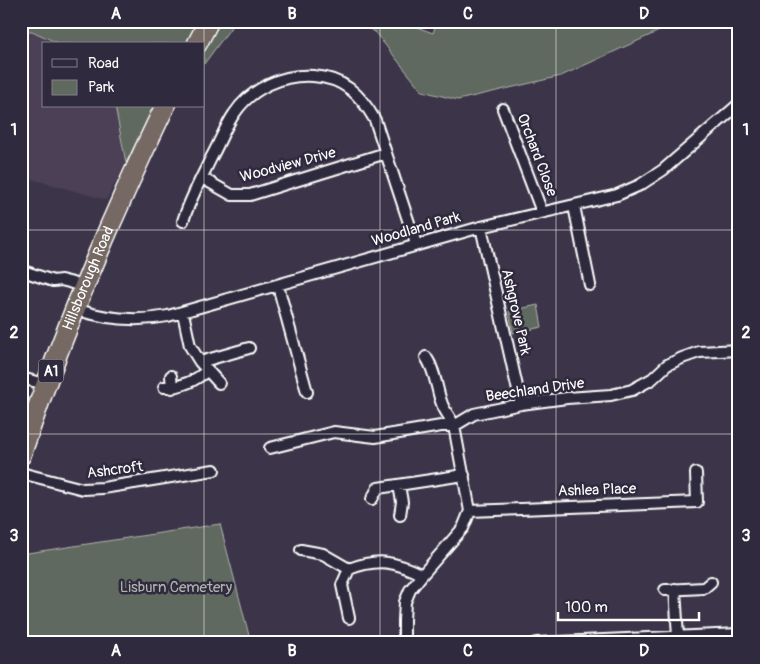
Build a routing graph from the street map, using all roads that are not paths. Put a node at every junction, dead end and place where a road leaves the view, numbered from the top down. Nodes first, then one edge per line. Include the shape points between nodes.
1 (209, 21) edge
2 (198, 42) edge
3 (739, 104) edge
4 (164, 108) edge
5 (503, 109) dead end
6 (386, 152) junction
7 (202, 178) junction
8 (574, 206) junction
9 (542, 212) junction
10 (183, 221) dead end
11 (481, 227) junction
12 (416, 244) junction
13 (21, 272) edge
14 (590, 285) dead end
15 (278, 286) junction
16 (84, 287) junction
17 (75, 309) junction
18 (182, 313) junction
19 (248, 348) dead end
20 (739, 350) edge
21 (426, 357) dead end
22 (200, 362) junction
23 (208, 370) junction
24 (171, 376) dead end
25 (21, 378) edge
26 (219, 383) dead end
27 (45, 384) junction
28 (307, 392) dead end
29 (521, 404) junction
30 (454, 426) junction
31 (270, 448) dead end
32 (21, 455) edge
33 (214, 470) dead end
34 (21, 472) edge
35 (696, 473) dead end
36 (464, 475) junction
37 (399, 485) junction
38 (372, 499) dead end
39 (470, 511) junction
40 (400, 515) dead end
41 (302, 550) dead end
42 (349, 569) junction
43 (422, 575) junction
44 (710, 582) dead end
45 (349, 618) dead end
46 (739, 634) edge
47 (678, 637) junction
48 (699, 640) edge
49 (599, 642) edge
50 (404, 643) edge
51 (536, 643) edge

1 - 2 highway
3 - 8 street, Woodland Park via 690,148 640,185 617,195
4 - 16 highway, Hillsborough Road / A1
5 - 9 street, Orchard Close
6 - 7 street, Woodview Drive via 250,194 232,195
6 - 7 street via 375,120 353,91 327,77 306,76 279,80 263,87 247,100 234,114
6 - 12 street
7 - 10 street
8 - 9 street, Woodland Park
8 - 14 street
9 - 11 street, Woodland Park
11 - 12 street, Woodland Park
11 - 29 street, Ashgrove Park
12 - 15 street, Woodland Park
13 - 16 street
15 - 18 street, Woodland Park
15 - 28 street
16 - 17 highway, Hillsborough Road / A1
17 - 18 street, Woodland Park via 99,316 139,319
17 - 27 highway, Hillsborough Road / A1
18 - 22 street via 190,346
19 - 22 street
20 - 29 street, Beechland Drive via 699,352 682,358 632,390
21 - 30 street via 433,367 442,405
22 - 23 street
23 - 24 street via 198,379 168,387
23 - 26 street
25 - 27 street
27 - 32 highway, Hillsborough Road / A1
29 - 30 street, Beechland Drive via 474,414
30 - 31 street, Beechland Drive via 375,437 334,432
30 - 36 street
33 - 34 street, Ashcroft via 82,489
35 - 39 street, Ashlea Place via 697,502
36 - 37 street
36 - 39 street
37 - 38 street via 378,488
37 - 40 street
39 - 43 street via 463,528
41 - 42 street via 323,554
42 - 43 street via 376,562 403,565
42 - 45 street via 342,585
43 - 50 street via 405,602
44 - 47 street via 704,588 670,589
46 - 48 street
47 - 48 street
47 - 49 street
49 - 51 street

